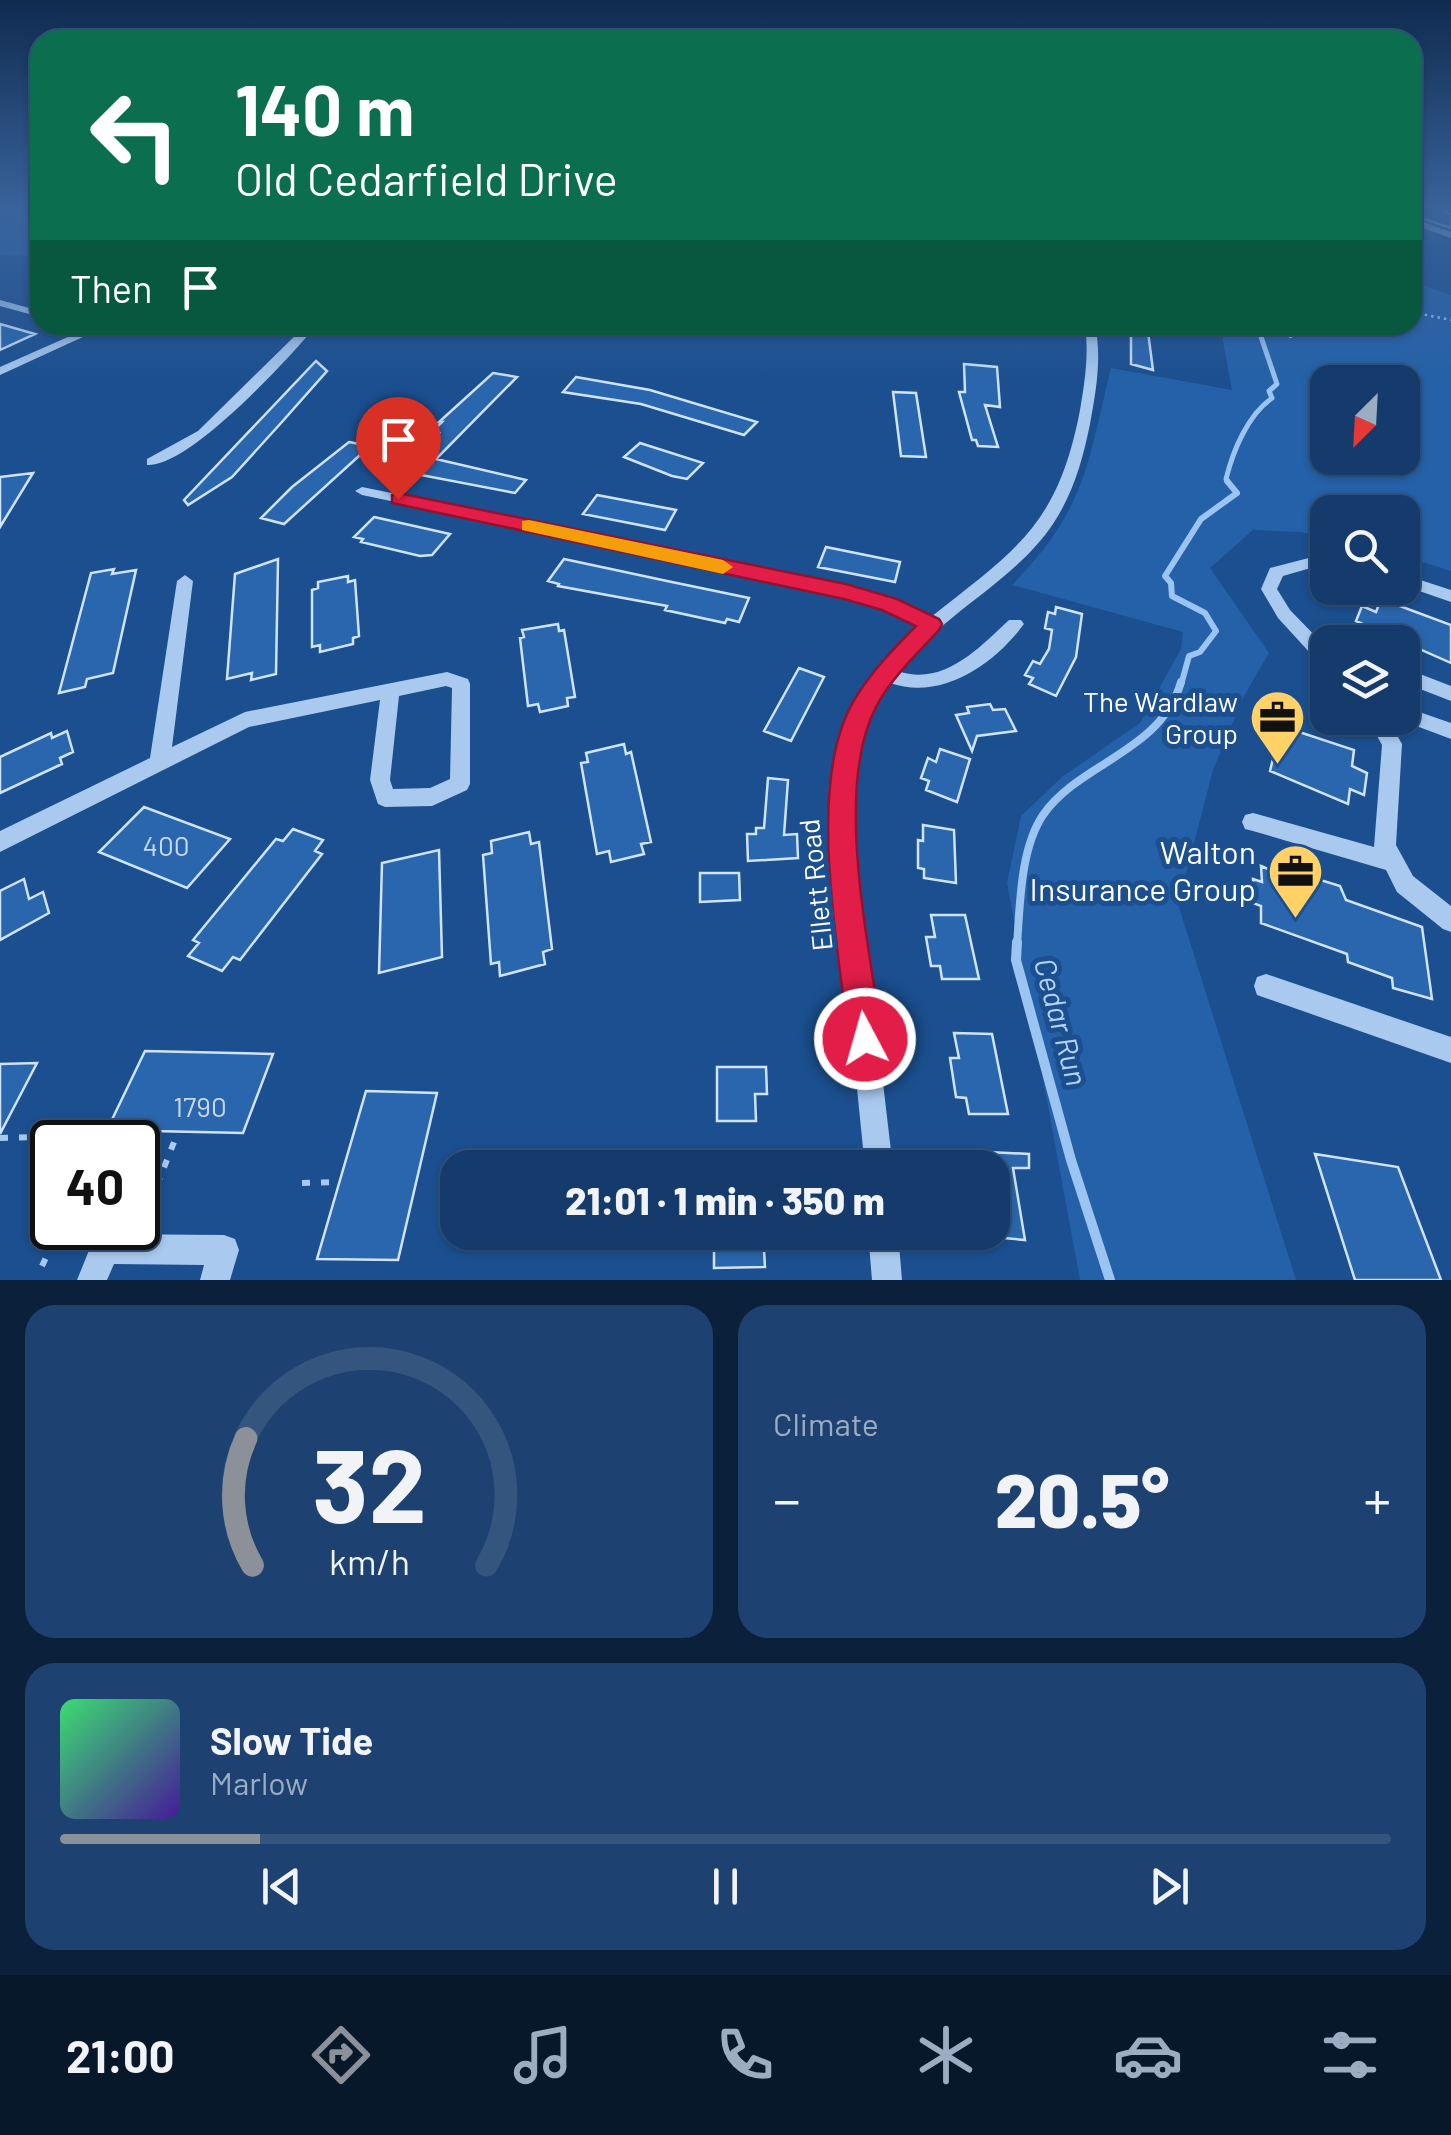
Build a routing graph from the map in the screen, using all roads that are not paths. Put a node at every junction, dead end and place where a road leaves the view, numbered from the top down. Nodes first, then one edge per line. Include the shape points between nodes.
1 (0, 304) edge
2 (30, 312) edge
3 (76, 335) edge
4 (302, 335) edge
5 (1092, 335) edge
6 (0, 371) edge
7 (152, 462) dead end
8 (362, 492) dead end
9 (1310, 563) edge
10 (185, 581) dead end
11 (1420, 585) edge
12 (1451, 596) edge
13 (931, 624) junction
14 (1016, 624) dead end
15 (1302, 634) junction
16 (1310, 637) edge
17 (1310, 642) edge
18 (885, 674) junction
19 (1420, 681) edge
20 (390, 690) junction
21 (1451, 694) edge
22 (1420, 720) edge
23 (1451, 731) edge
24 (1387, 735) edge
25 (160, 760) junction
26 (1254, 822) dead end
27 (0, 842) edge
28 (1393, 862) junction
29 (1451, 921) edge
30 (1266, 986) dead end
31 (1451, 1050) edge
32 (877, 1150) edge
33 (884, 1250) edge
34 (92, 1280) edge
35 (215, 1280) edge
36 (886, 1280) edge

1 - 2 street
3 - 6 street
4 - 7 street via 203,434
5 - 13 street, Ellett Road via 1080,441 1056,506 1016,557
8 - 13 street via 846,592
9 - 15 street via 1276,572 1269,589
10 - 25 street
11 - 12 street
13 - 18 street, Ellett Road
14 - 18 street via 966,668 944,678 910,686
15 - 16 street
15 - 17 street
18 - 32 street, Ellett Road via 864,704 845,754 840,810
19 - 21 street
20 - 20 street via 447,679 461,684 460,784 432,797 385,798 380,780
20 - 25 street via 245,720
22 - 23 street
24 - 28 street via 1392,744 1384,846
25 - 27 street
26 - 28 street
28 - 29 street via 1405,884
30 - 31 street
33 - 36 street
34 - 35 street via 105,1249 224,1250

